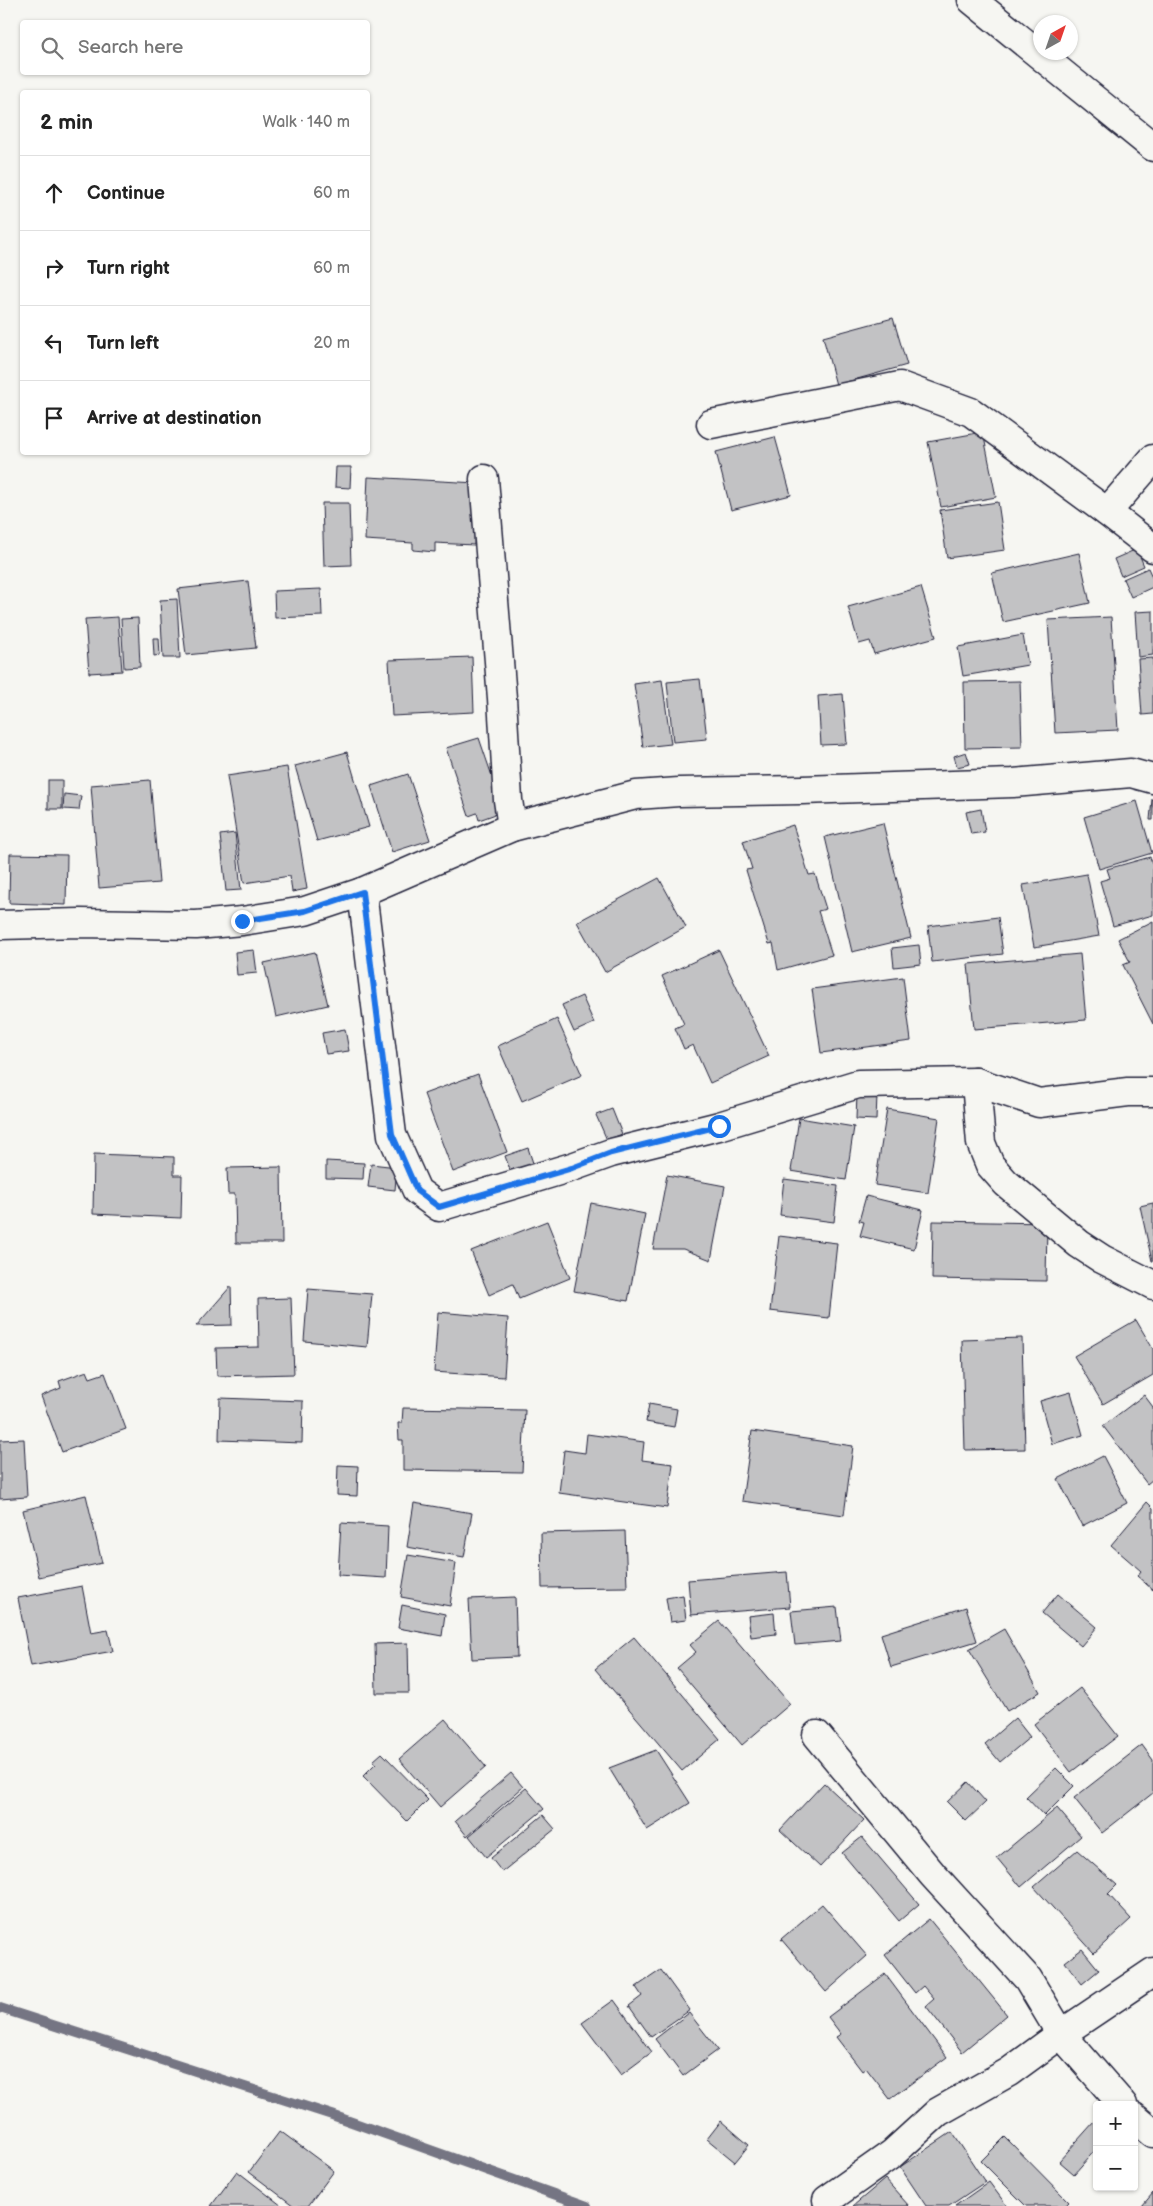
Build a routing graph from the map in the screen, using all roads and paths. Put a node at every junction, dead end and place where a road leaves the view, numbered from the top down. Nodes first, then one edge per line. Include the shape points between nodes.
1 (974, 1) edge
2 (1153, 147) edge
3 (711, 424) dead end
4 (1153, 459) edge
5 (484, 479) dead end
6 (1107, 512) junction
7 (1153, 548) edge
8 (1146, 770) edge
9 (512, 828) junction
10 (362, 892) junction
11 (0, 925) edge
12 (976, 1082) junction
13 (1153, 1092) edge
14 (1153, 1285) edge
15 (817, 1736) dead end
16 (1153, 1972) edge
17 (1061, 2034) junction
18 (1120, 2101) edge
19 (1138, 2120) edge
20 (1153, 2133) edge
21 (828, 2200) dead end

1 - 2 street
3 - 6 street via 900,386 971,412
4 - 6 street
5 - 9 street
6 - 7 street
8 - 9 street via 1013,783 636,795
9 - 10 street
10 - 11 street via 305,911 196,926
10 - 12 street via 392,1134 417,1191 439,1207 572,1168 611,1153 719,1126 858,1084
12 - 13 street via 1039,1103
12 - 14 street via 981,1143 990,1165 1006,1183 1079,1244
15 - 17 street via 933,1875 1028,1979
16 - 17 street
17 - 18 street
17 - 21 street via 1009,2072 938,2112 892,2154
19 - 20 street

